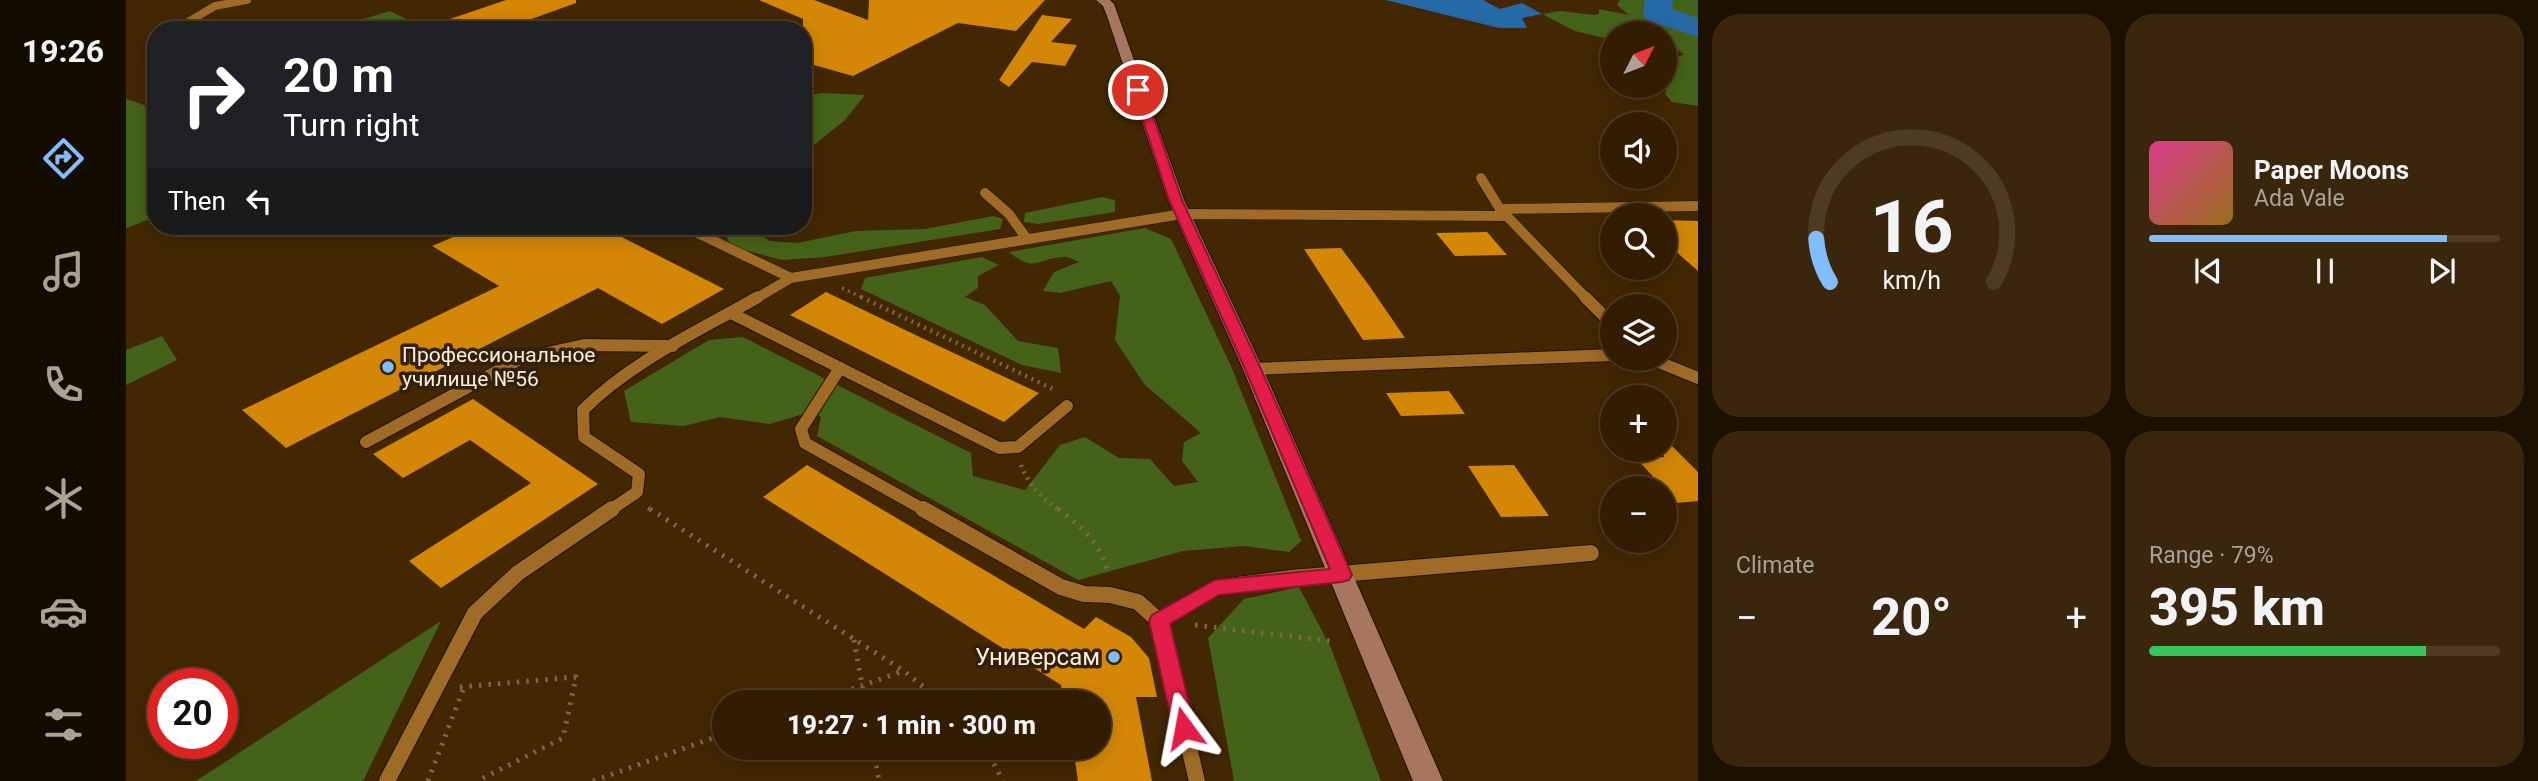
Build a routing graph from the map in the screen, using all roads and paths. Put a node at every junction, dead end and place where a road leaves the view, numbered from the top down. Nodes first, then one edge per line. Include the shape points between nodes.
1 (247, 0) edge
2 (1102, 0) edge
3 (190, 21) edge
4 (1480, 178) dead end
5 (985, 193) dead end
6 (1698, 206) edge
7 (1504, 212) junction
8 (1182, 214) junction
9 (702, 235) edge
10 (1027, 239) junction
11 (813, 274) junction
12 (791, 278) junction
13 (1600, 312) edge
14 (731, 313) junction
15 (673, 346) junction
16 (1600, 355) edge
17 (840, 368) junction
18 (1253, 369) junction
19 (1677, 370) edge
20 (1698, 378) edge
21 (1067, 406) joint
22 (366, 442) dead end
23 (1018, 447) junction
24 (630, 496) junction
25 (1591, 553) dead end
26 (1342, 575) junction
27 (1110, 595) junction
28 (1159, 621) junction
29 (853, 639) junction
30 (1330, 640) dead end
31 (904, 671) junction
32 (862, 686) junction
33 (464, 687) junction
34 (435, 690) junction
35 (851, 690) edge
36 (863, 690) edge
37 (927, 690) edge
38 (712, 738) edge
39 (875, 760) edge
40 (992, 760) edge
41 (387, 781) edge
42 (428, 781) edge
43 (477, 781) edge
44 (593, 781) edge
45 (879, 781) edge
46 (1003, 781) edge
47 (1197, 781) edge
48 (1428, 781) edge

1 - 3 lane via 215,6
2 - 8 street via 1113,16
4 - 7 lane
5 - 10 lane via 1009,214
6 - 7 lane
7 - 8 lane
7 - 13 lane
8 - 10 lane
8 - 18 street
9 - 12 lane
10 - 11 lane
11 - 12 lane
11 - 21 path via 1039,380
12 - 14 lane
14 - 15 lane
14 - 17 lane
15 - 22 lane via 584,345 520,359
15 - 24 lane via 603,390 583,410 584,437 639,474 637,492
16 - 18 lane
17 - 23 lane via 999,448
17 - 27 lane via 801,429 805,443 1061,587
18 - 26 street
19 - 20 lane
21 - 23 lane
23 - 27 path via 1023,474 1046,501 1082,524 1107,561
24 - 29 path
24 - 34 lane via 518,573 475,613
25 - 26 lane
26 - 28 lane via 1215,588
26 - 48 street
27 - 28 lane via 1138,602
28 - 30 path
28 - 47 lane
29 - 31 path
29 - 32 path
31 - 32 path
31 - 37 path
32 - 35 path
32 - 36 path
33 - 34 path
33 - 42 path
33 - 43 path via 576,677 563,738
34 - 41 lane
38 - 44 path
39 - 45 path
40 - 46 path

